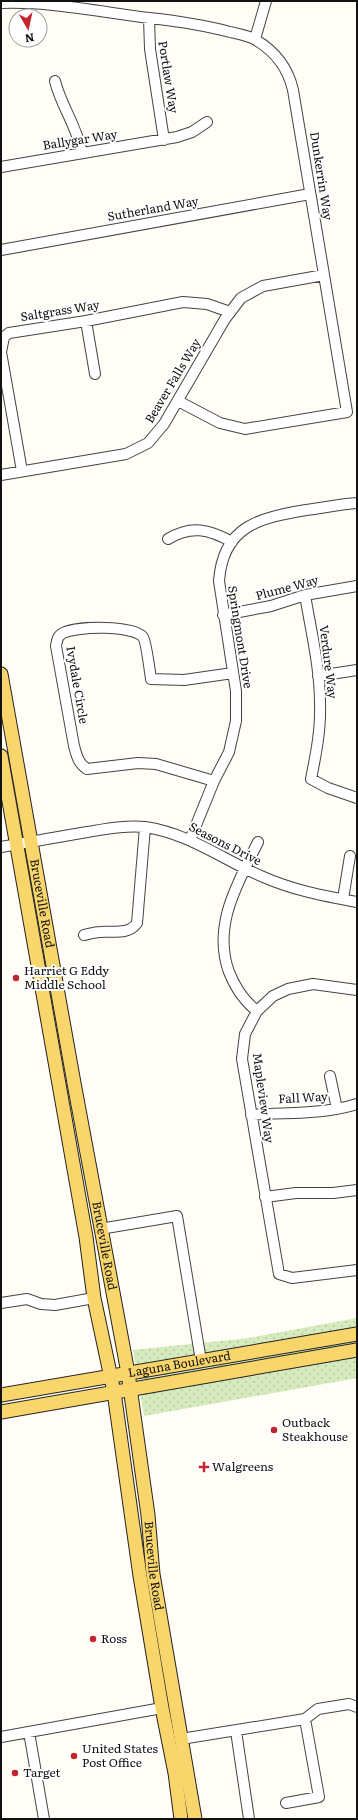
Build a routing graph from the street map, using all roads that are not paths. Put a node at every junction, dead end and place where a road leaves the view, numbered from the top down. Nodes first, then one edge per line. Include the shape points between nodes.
1 (266, 1) edge
2 (27, 2) edge
3 (1, 3) edge
4 (149, 18) junction
5 (255, 40) junction
6 (55, 80) dead end
7 (207, 122) dead end
8 (164, 140) junction
9 (82, 153) junction
10 (1, 167) edge
11 (310, 194) junction
12 (1, 250) edge
13 (324, 275) junction
14 (230, 312) junction
15 (86, 321) junction
16 (95, 374) dead end
17 (178, 401) junction
18 (22, 471) junction
19 (1, 475) edge
20 (357, 503) edge
21 (168, 539) dead end
22 (232, 542) junction
23 (357, 586) edge
24 (305, 595) junction
25 (223, 615) junction
26 (357, 670) edge
27 (233, 673) junction
28 (1, 674) edge
29 (318, 676) junction
30 (1, 756) edge
31 (214, 781) junction
32 (357, 798) edge
33 (145, 827) junction
34 (190, 840) junction
35 (31, 841) junction
36 (258, 842) dead end
37 (18, 844) junction
38 (1, 846) edge
39 (350, 856) dead end
40 (245, 869) junction
41 (343, 899) junction
42 (357, 902) edge
43 (84, 936) dead end
44 (357, 990) edge
45 (257, 1011) junction
46 (330, 1076) dead end
47 (357, 1104) edge
48 (337, 1109) junction
49 (251, 1115) junction
50 (357, 1190) edge
51 (265, 1197) junction
52 (100, 1229) junction
53 (357, 1270) edge
54 (94, 1298) junction
55 (1, 1303) edge
56 (357, 1334) edge
57 (357, 1350) edge
58 (201, 1361) junction
59 (128, 1373) junction
60 (110, 1376) junction
61 (130, 1389) junction
62 (114, 1392) junction
63 (1, 1396) edge
64 (1, 1412) edge
65 (357, 1707) edge
66 (162, 1708) junction
67 (305, 1719) junction
68 (236, 1731) junction
69 (30, 1732) junction
70 (1, 1737) edge
71 (181, 1739) junction
72 (191, 1792) junction
73 (286, 1802) dead end
74 (44, 1819) edge
75 (182, 1819) edge
76 (195, 1819) edge
77 (249, 1819) edge

1 - 5 street
2 - 3 street, Dunkerrin Way
2 - 4 street, Dunkerrin Way
4 - 5 street, Dunkerrin Way via 183,22
4 - 8 street, Portlaw Way via 150,49
5 - 11 street, Dunkerrin Way via 277,57 285,67 291,82
6 - 9 street via 60,97 77,132
7 - 8 street, Ballygar Way via 192,132
8 - 9 street, Ballygar Way
9 - 10 street, Ballygar Way
11 - 12 street, Sutherland Way
11 - 13 street, Dunkerrin Way
13 - 14 street, Beaver Falls Way via 256,289 241,298
13 - 17 street, Dunkerrin Way via 347,412 245,429 220,423
14 - 15 street, Saltgrass Way via 211,304 191,302
14 - 17 street, Beaver Falls Way
15 - 16 street
15 - 18 street, Saltgrass Way via 14,331 4,338 1,352
17 - 18 street, Beaver Falls Way via 154,437 134,451 118,456
18 - 19 street, Beaver Falls Way
20 - 22 street, Springmont Drive via 268,517 246,528
21 - 22 street via 178,533 193,530 209,532
22 - 25 street, Springmont Drive via 223,557 219,573
23 - 24 street, Plume Way
24 - 25 street, Plume Way via 271,606
24 - 29 street, Verdure Way
25 - 27 street, Springmont Drive
26 - 29 street
27 - 31 street, Springmont Drive via 237,706 233,736 229,752
27 - 31 street, Ivydale Circle via 184,680 151,679 144,638 138,632 95,628 63,633 57,638 56,646 80,765 87,769 138,763 156,764
28 - 35 main road, Bruceville Road
29 - 32 street, Verdure Way via 320,728 311,779
30 - 37 main road, Bruceville Road
31 - 34 street, Springmont Drive
33 - 34 street, Seasons Drive
33 - 35 street, Seasons Drive via 115,828
33 - 43 street via 137,923 134,928 126,931 100,932
34 - 40 street, Seasons Drive
35 - 37 street, Seasons Drive
35 - 52 main road, Bruceville Road
36 - 40 street
37 - 38 street, Seasons Drive
37 - 54 main road, Bruceville Road via 86,1237
39 - 41 street
40 - 41 street, Seasons Drive via 302,891
40 - 45 street via 228,909 223,943 235,984 244,999
41 - 42 street, Seasons Drive
44 - 45 street, Mapleview Way via 313,984 296,986 273,996
45 - 49 street, Mapleview Way via 245,1034 242,1050
46 - 48 street
47 - 48 street, Fall Way
48 - 49 street, Fall Way
49 - 51 street, Mapleview Way
50 - 51 street
51 - 53 street, Mapleview Way via 279,1274 292,1278
52 - 58 street via 177,1216
52 - 59 main road, Bruceville Road
54 - 55 street via 55,1305 27,1299
54 - 60 main road, Bruceville Road
56 - 58 main road, Laguna Boulevard
57 - 61 main road, Laguna Boulevard
58 - 59 main road, Laguna Boulevard
59 - 60 main road, Laguna Boulevard
59 - 61 main road, Bruceville Road
60 - 62 main road, Bruceville Road
60 - 63 main road, Laguna Boulevard
61 - 62 main road, Laguna Boulevard
61 - 71 main road, Bruceville Road via 148,1515 153,1574
62 - 64 main road, Laguna Boulevard
62 - 66 main road, Bruceville Road via 136,1552
65 - 67 street via 349,1704 318,1709
66 - 69 street
66 - 72 main road via 171,1717 184,1778
66 - 75 main road, Bruceville Road
67 - 68 street
67 - 73 street via 319,1797
68 - 71 street
68 - 77 street
69 - 70 street
69 - 74 street
71 - 72 main road, Bruceville Road
72 - 76 main road, Bruceville Road

